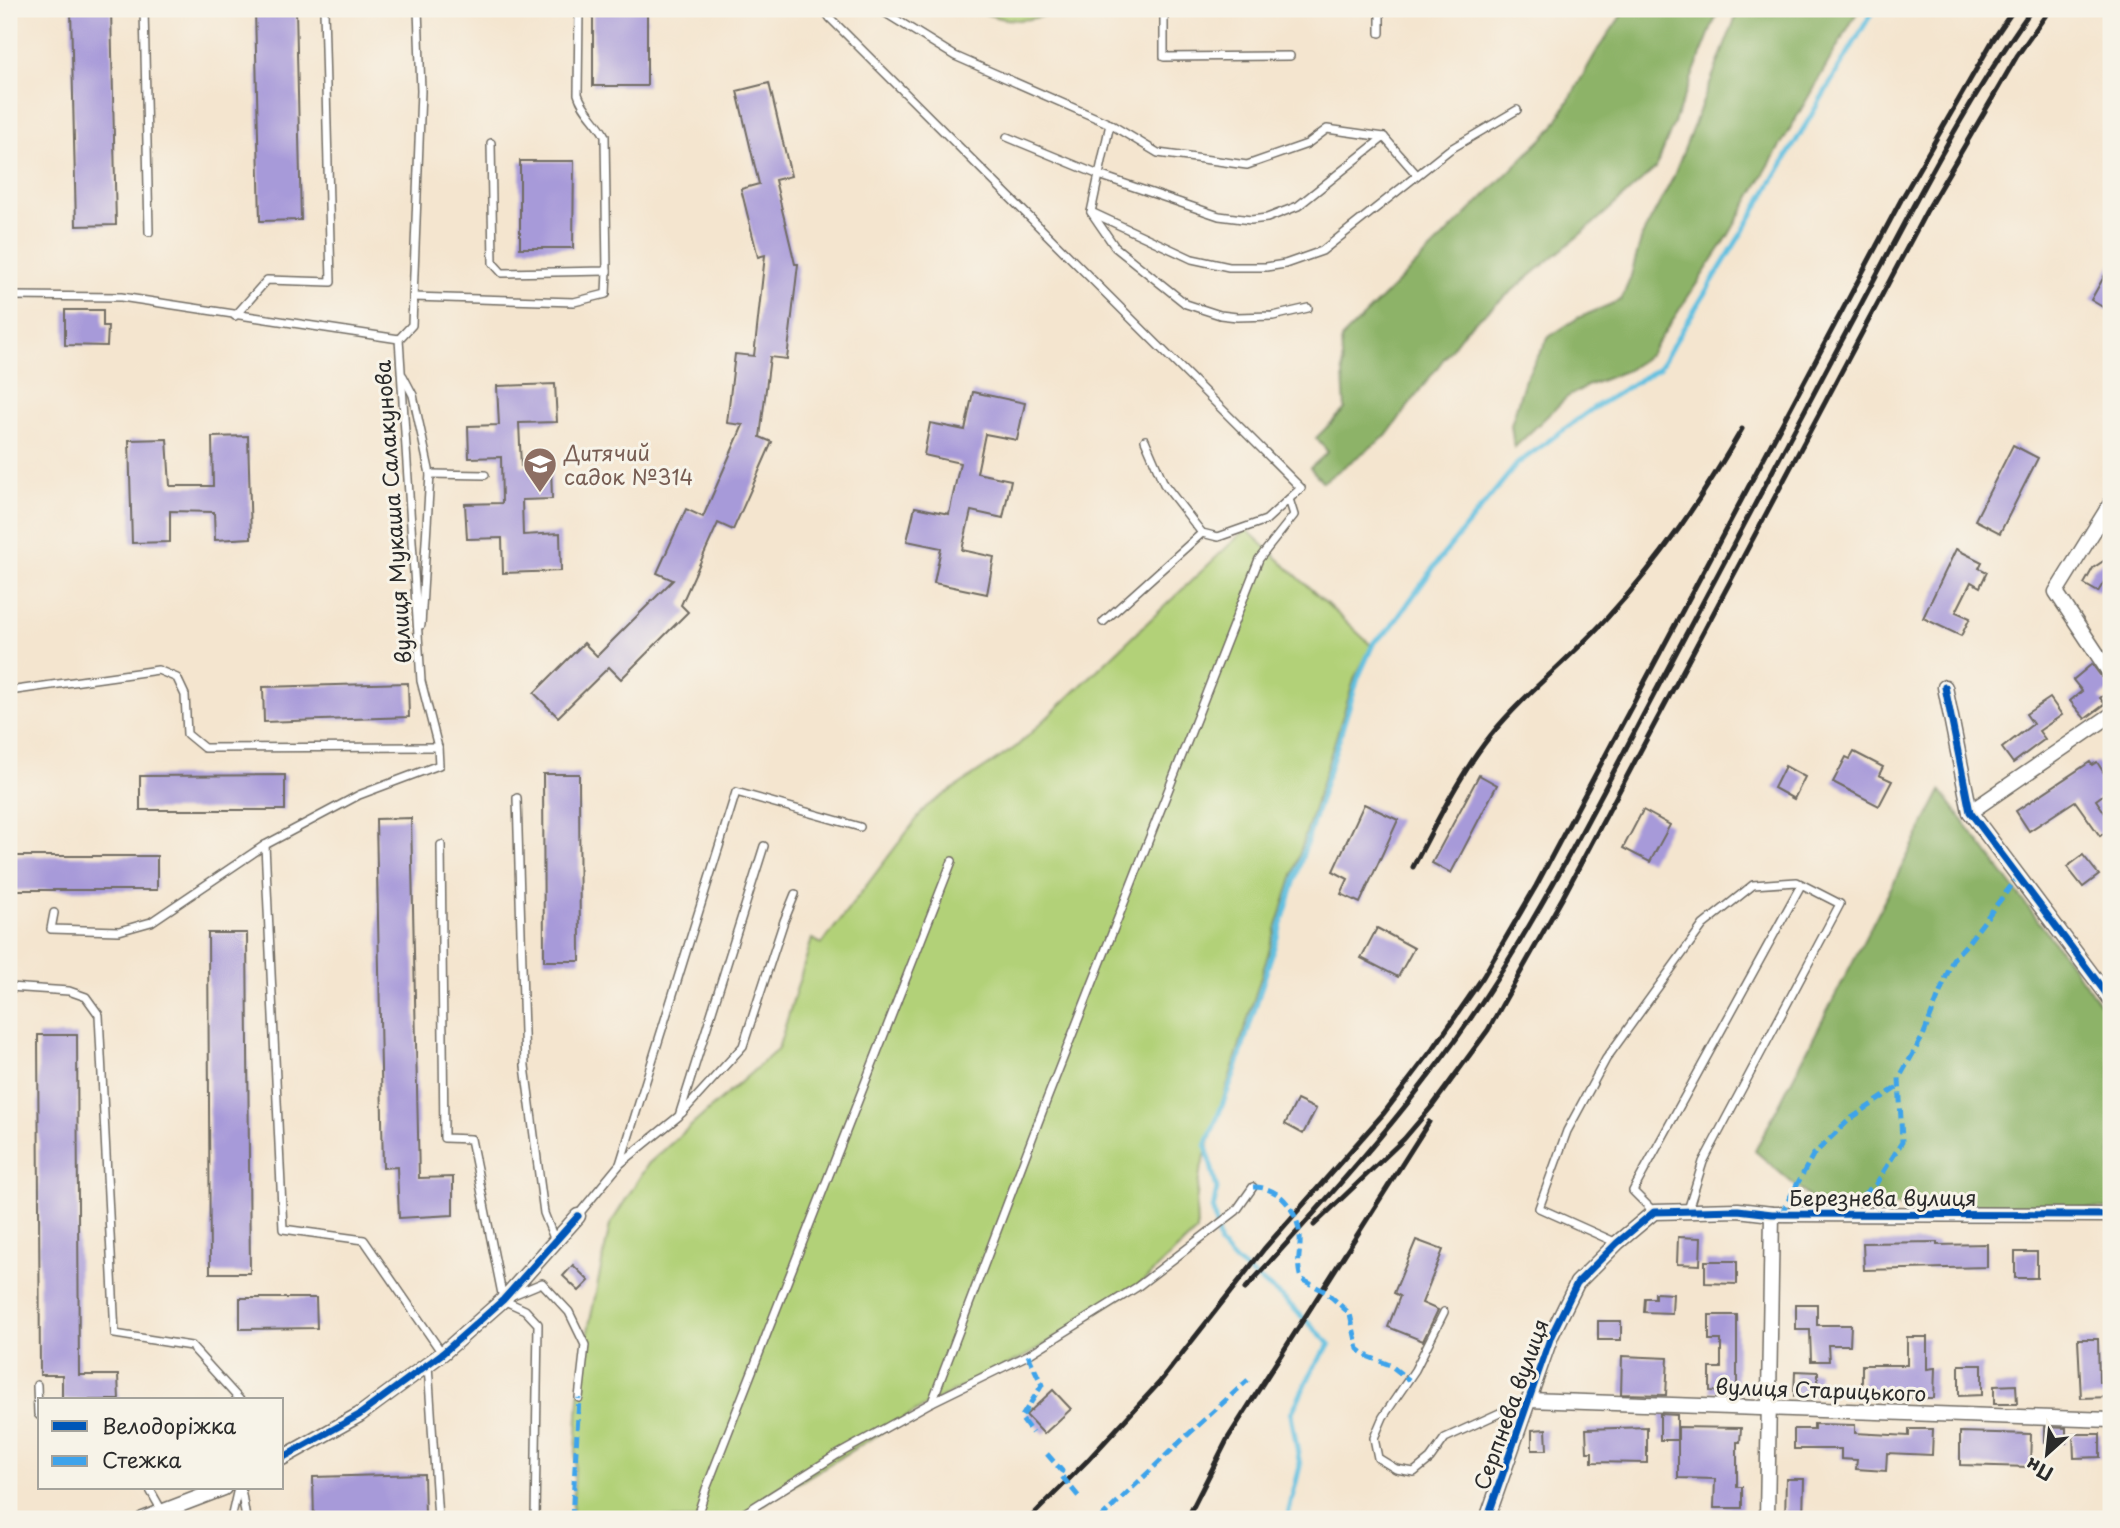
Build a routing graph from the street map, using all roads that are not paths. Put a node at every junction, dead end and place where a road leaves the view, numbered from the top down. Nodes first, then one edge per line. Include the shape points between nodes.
1 (144, 9) edge
2 (324, 9) edge
3 (418, 9) edge
4 (579, 9) edge
5 (824, 9) edge
6 (879, 9) edge
7 (1164, 9) edge
8 (1380, 9) edge
9 (1380, 33) dead end
10 (1290, 56) dead end
11 (1517, 110) dead end
12 (1110, 124) junction
13 (1007, 137) dead end
14 (1384, 137) junction
15 (491, 143) dead end
16 (1416, 174) junction
17 (1099, 176) junction
18 (1091, 212) junction
19 (149, 232) dead end
20 (607, 271) junction
21 (9, 296) edge
22 (413, 296) junction
23 (1308, 308) dead end
24 (235, 316) junction
25 (398, 339) junction
26 (401, 372) junction
27 (1145, 440) dead end
28 (430, 474) junction
29 (485, 475) dead end
30 (1289, 499) junction
31 (2111, 503) edge
32 (1202, 533) junction
33 (1103, 622) dead end
34 (420, 659) junction
35 (2111, 675) edge
36 (1945, 687) dead end
37 (9, 691) edge
38 (2111, 715) edge
39 (438, 747) junction
40 (517, 798) dead end
41 (1970, 812) junction
42 (860, 827) dead end
43 (265, 845) junction
44 (441, 845) dead end
45 (764, 846) dead end
46 (952, 861) dead end
47 (1801, 885) junction
48 (795, 894) dead end
49 (54, 913) dead end
50 (9, 987) edge
51 (2111, 1000) edge
52 (679, 1116) junction
53 (621, 1164) junction
54 (1253, 1187) dead end
55 (1687, 1211) junction
56 (1654, 1212) junction
57 (1772, 1214) junction
58 (2111, 1215) edge
59 (578, 1216) joint
60 (555, 1242) junction
61 (1616, 1243) junction
62 (503, 1300) junction
63 (1444, 1312) dead end
64 (443, 1353) junction
65 (428, 1364) junction
66 (37, 1385) dead end
67 (238, 1398) edge
68 (579, 1398) dead end
69 (1528, 1400) junction
70 (932, 1402) junction
71 (1767, 1408) junction
72 (38, 1414) edge
73 (2111, 1420) edge
74 (284, 1457) edge
75 (150, 1490) edge
76 (218, 1490) edge
77 (239, 1490) edge
78 (240, 1490) edge
79 (162, 1512) junction
80 (143, 1519) edge
81 (231, 1519) edge
82 (246, 1519) edge
83 (438, 1519) edge
84 (535, 1519) edge
85 (696, 1519) edge
86 (735, 1519) edge
87 (1487, 1519) edge
88 (1767, 1519) edge

1 - 19 lane
2 - 24 lane via 331,282 267,280
3 - 22 lane, вулиця Мукаша Салакунова via 421,91
4 - 20 lane via 578,94 605,136
5 - 30 lane via 1301,488
6 - 12 lane via 955,56
7 - 10 lane via 1164,57
8 - 9 lane
11 - 16 lane
12 - 14 lane via 1158,153 1247,165 1307,144 1327,129
12 - 17 lane
13 - 17 lane
14 - 16 lane
14 - 17 lane via 1312,197 1267,218 1219,216
15 - 20 lane via 493,262 502,273
16 - 18 lane via 1322,251 1266,267 1229,267 1192,259
17 - 18 lane
18 - 23 lane via 1115,247 1186,304 1246,317
20 - 22 lane via 606,293 574,302
21 - 24 lane via 121,297
22 - 25 lane, вулиця Мукаша Салакунова via 412,324
24 - 25 lane
25 - 26 lane, вулиця Мукаша Салакунова
26 - 28 lane via 413,395
26 - 34 lane, вулиця Мукаша Салакунова
27 - 32 lane via 1164,484
28 - 29 lane
28 - 34 lane
30 - 32 lane via 1266,520 1218,537
30 - 70 lane via 1294,515 1259,559
31 - 35 street via 2056,592
32 - 33 lane
34 - 39 lane, вулиця Мукаша Салакунова
36 - 41 street
37 - 39 lane via 158,670 177,678 185,695 187,734 204,748
38 - 41 street
39 - 43 lane, вулиця Мукаша Салакунова via 439,765 359,795
40 - 60 lane via 525,1066 544,1213
41 - 51 street
42 - 53 lane via 736,792
43 - 49 lane via 151,922 119,931 51,929
43 - 64 lane via 283,1228 364,1240
44 - 62 lane via 444,1138 471,1139
45 - 52 lane
46 - 85 lane
47 - 55 lane via 1840,904 1703,1162
47 - 56 lane via 1633,1191
47 - 61 lane via 1753,885 1703,925 1606,1059 1567,1130 1539,1208
48 - 52 lane via 743,1046
50 - 67 lane via 69,991 86,997 99,1014 115,1334 191,1346
52 - 53 lane
53 - 59 lane
54 - 70 lane via 1236,1211 1137,1287 1028,1355
55 - 56 street, Березнева вулиця
55 - 57 street, Березнева вулиця
56 - 61 street, Серпнева вулиця
57 - 58 street, Березнева вулиця
57 - 71 street
59 - 60 street
60 - 62 street
61 - 69 street, Серпнева вулиця via 1577,1283 1551,1336
62 - 64 street
62 - 68 lane via 542,1283 569,1312 585,1345
62 - 84 lane via 526,1310 538,1324
63 - 69 lane via 1378,1428 1374,1438 1378,1458 1396,1469 1414,1472 1445,1438
64 - 65 street
65 - 74 street via 359,1415
65 - 83 lane
66 - 72 lane
69 - 71 street, вулиця Старицького
69 - 87 street, Серпнева вулиця
70 - 86 lane
71 - 73 street, вулиця Старицького
71 - 88 street
75 - 79 lane
76 - 79 street
77 - 81 lane
78 - 82 lane
79 - 80 street

